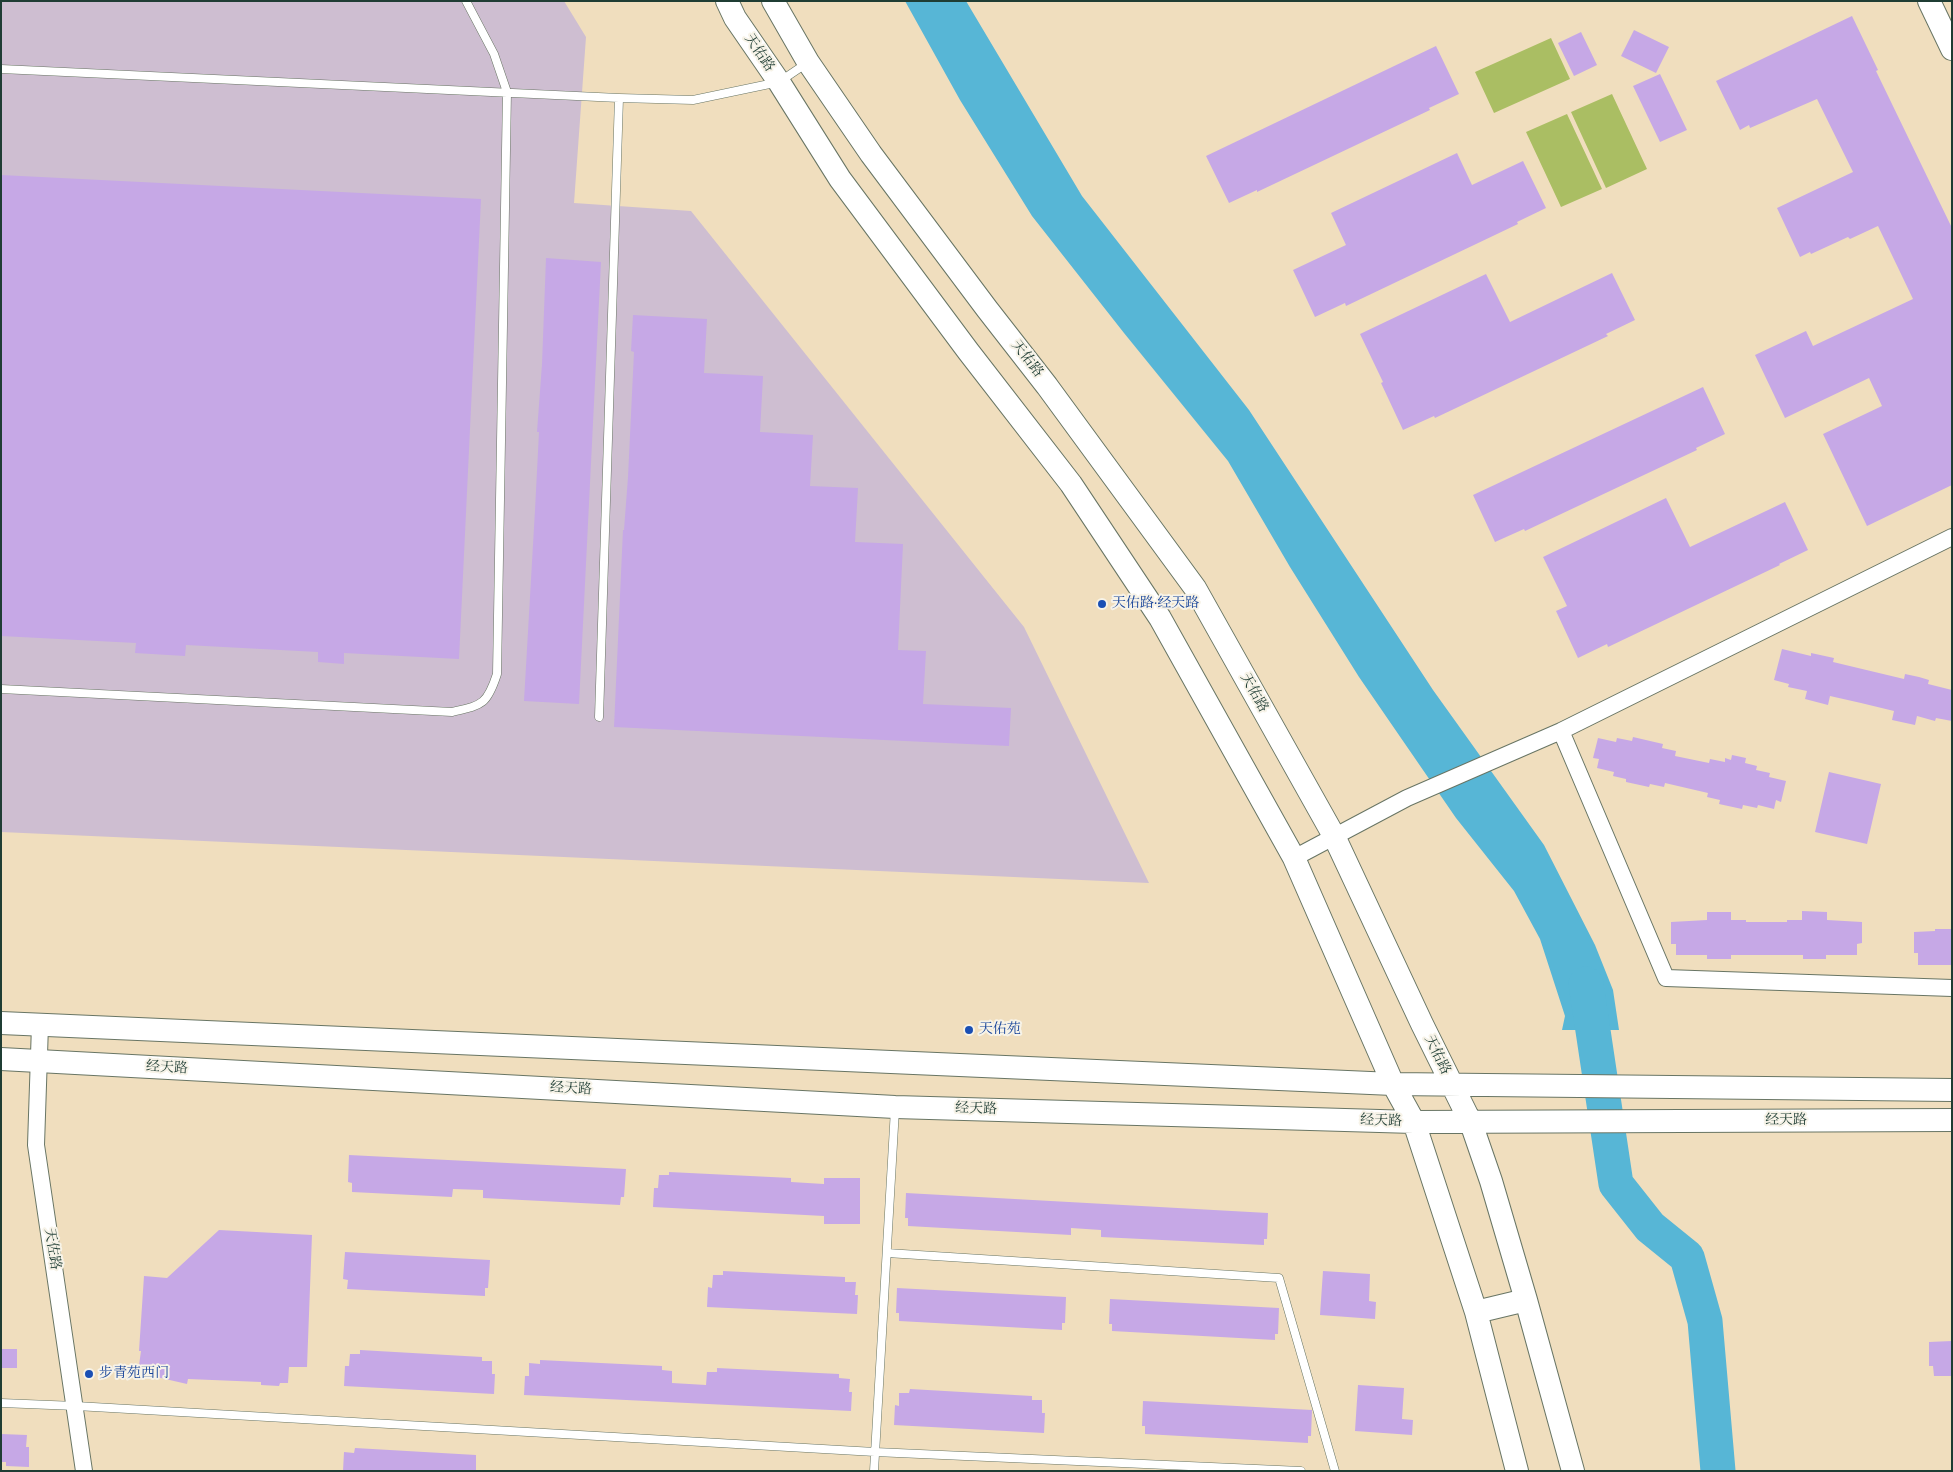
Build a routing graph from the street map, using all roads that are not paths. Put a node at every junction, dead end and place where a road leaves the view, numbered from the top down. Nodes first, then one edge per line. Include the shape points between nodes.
1 (466, 1) edge
2 (726, 1) edge
3 (773, 1) edge
4 (1929, 1) edge
5 (1952, 49) edge
6 (808, 62) junction
7 (1, 69) edge
8 (779, 82) junction
9 (507, 92) junction
10 (619, 98) junction
11 (1952, 536) edge
12 (1, 689) edge
13 (599, 717) dead end
14 (1561, 731) junction
15 (1334, 836) junction
16 (1294, 858) junction
17 (1952, 988) edge
18 (1, 1023) edge
19 (40, 1025) junction
20 (1, 1059) edge
21 (38, 1061) junction
22 (1393, 1084) junction
23 (1452, 1086) junction
24 (1952, 1090) edge
25 (895, 1107) junction
26 (1952, 1120) edge
27 (1414, 1122) junction
28 (1471, 1123) junction
29 (887, 1253) junction
30 (1526, 1300) junction
31 (1476, 1312) junction
32 (1, 1403) edge
33 (76, 1406) junction
34 (875, 1452) junction
35 (84, 1471) edge
36 (874, 1471) edge
37 (1301, 1471) edge
38 (1336, 1471) edge
39 (1517, 1471) edge
40 (1573, 1471) edge

1 - 9 lane via 494,54
2 - 8 main road, 天佑路
3 - 6 main road, 天佑路
4 - 5 main road
6 - 8 lane
6 - 15 main road, 天佑路 via 876,161 1048,386 1195,588
7 - 9 lane
8 - 10 lane via 693,100
8 - 16 main road, 天佑路 via 840,179 1082,500 1160,618
9 - 10 lane
9 - 12 lane via 497,674 490,695 478,706 452,712
10 - 13 lane
11 - 14 street
14 - 15 street via 1407,798
14 - 17 street via 1666,978
15 - 16 street
15 - 23 main road, 天佑路
16 - 22 main road, 天佑路
18 - 19 main road
19 - 21 street, 天佐路
19 - 22 main road
20 - 21 main road, 经天路
21 - 25 main road, 经天路
21 - 33 street, 天佐路 via 36,1145
22 - 23 main road
22 - 27 main road, 天佑路
23 - 24 main road
23 - 28 main road, 天佑路
25 - 27 main road, 经天路
25 - 29 lane
26 - 28 main road, 经天路
27 - 28 main road, 经天路
27 - 31 main road, 天佑路
28 - 30 main road, 天佑路
29 - 34 lane
29 - 38 lane via 1279,1278
30 - 31 main road
30 - 40 main road, 天佑路
31 - 39 main road, 天佑路
32 - 33 lane
33 - 34 lane
33 - 35 street, 天佐路
34 - 36 lane
34 - 37 lane

